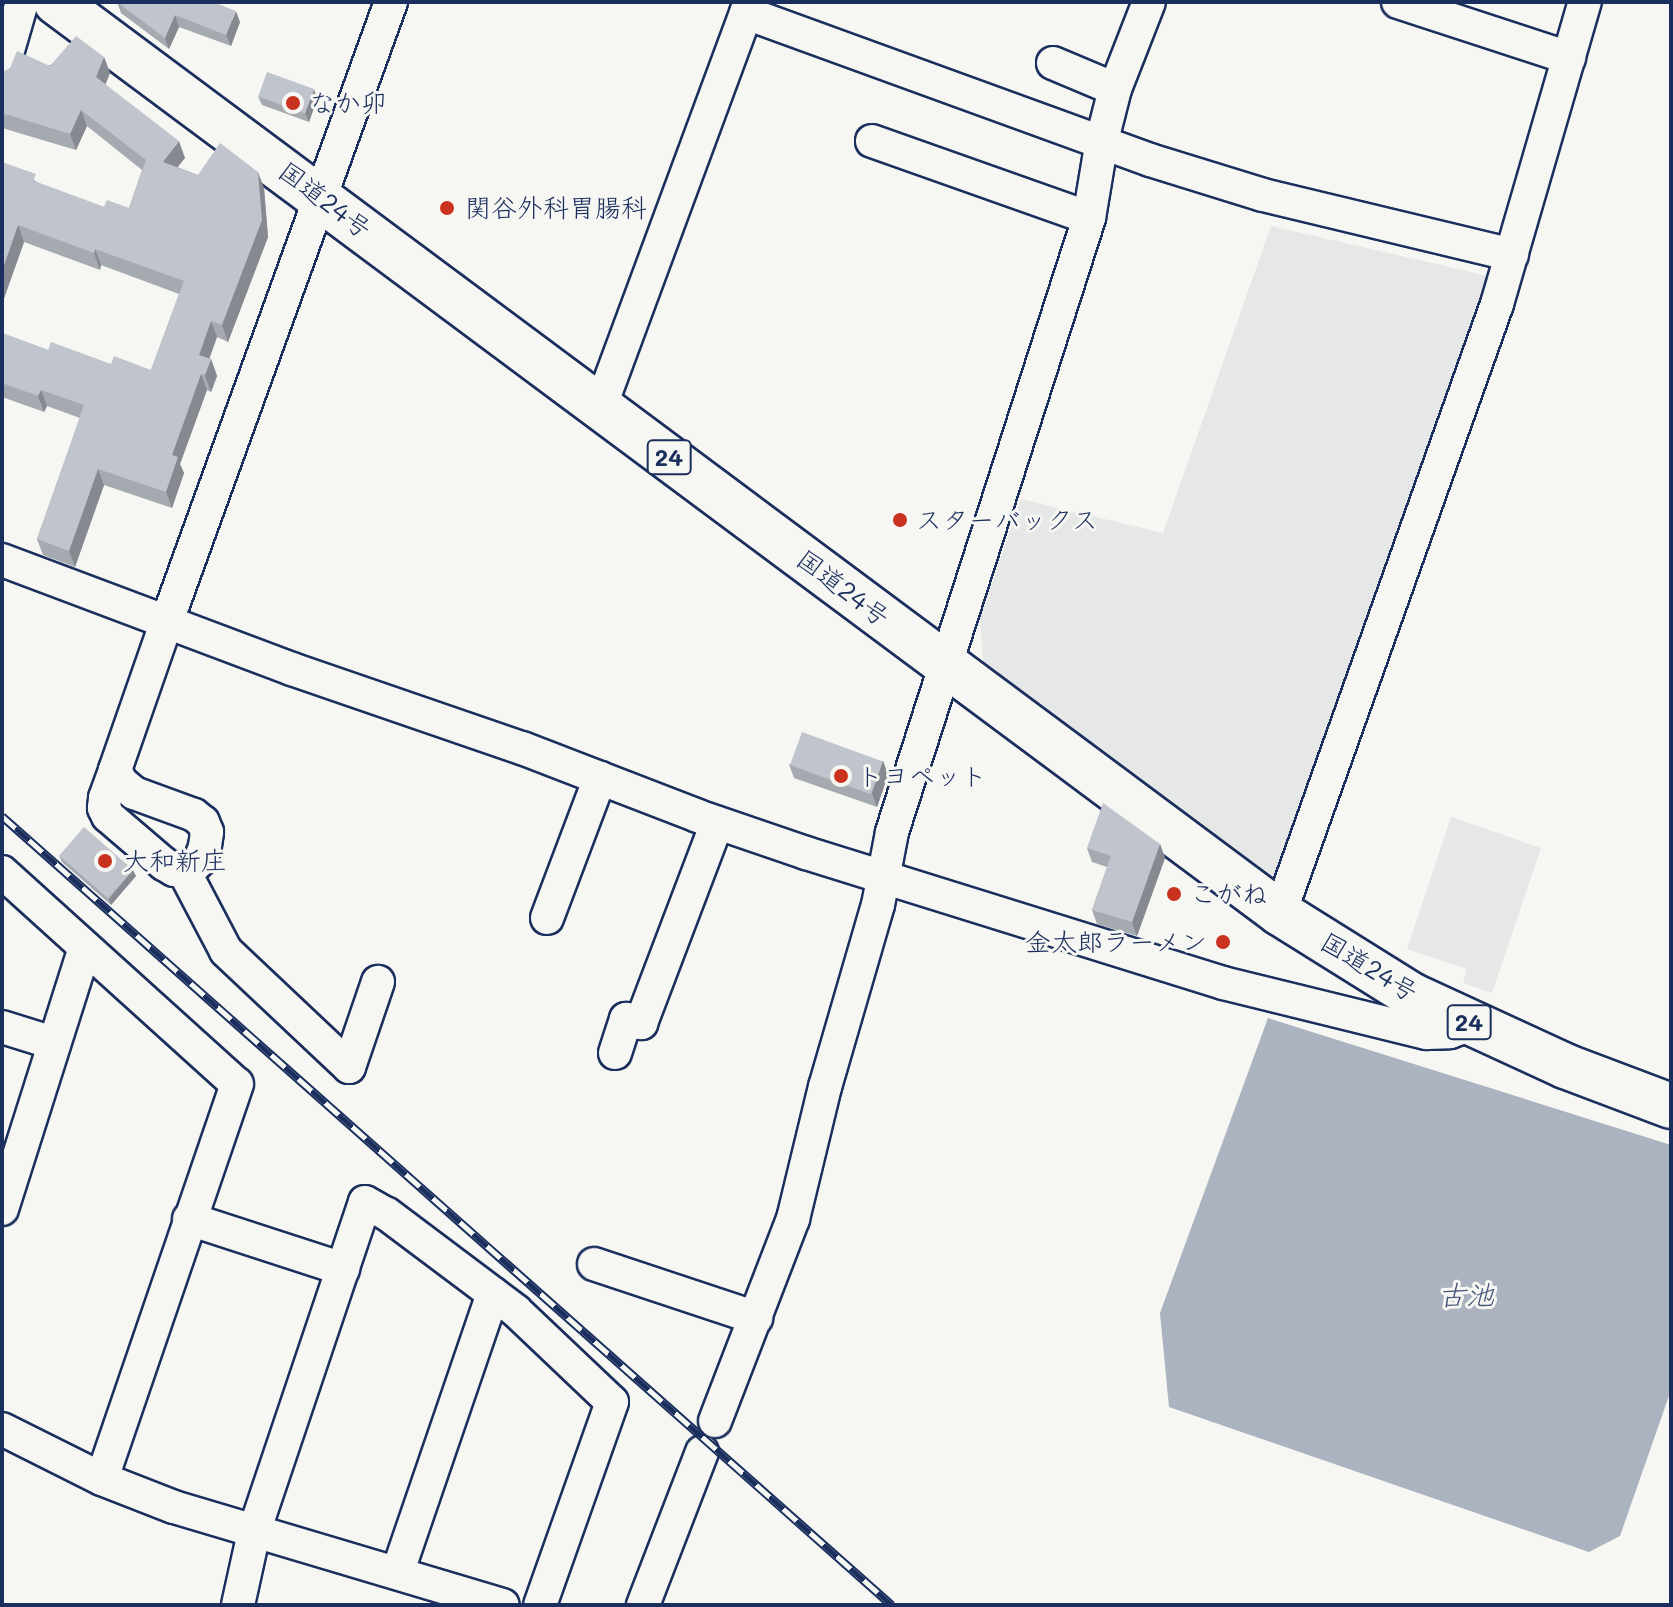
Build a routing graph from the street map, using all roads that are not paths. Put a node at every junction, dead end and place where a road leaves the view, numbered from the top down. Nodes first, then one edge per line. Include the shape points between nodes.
1 (22, 2) edge
2 (56, 2) edge
3 (391, 2) edge
4 (1149, 2) edge
5 (1398, 2) edge
6 (1585, 2) edge
7 (748, 8) edge
8 (1569, 58) junction
9 (1053, 63) dead end
10 (2, 71) edge
11 (1115, 89) junction
12 (1102, 140) junction
13 (872, 141) dead end
14 (322, 197) junction
15 (1089, 218) junction
16 (1512, 255) junction
17 (601, 405) junction
18 (2, 560) edge
19 (167, 621) junction
20 (946, 666) junction
21 (115, 770) junction
22 (600, 778) junction
23 (717, 823) junction
24 (184, 871) junction
25 (2, 872) edge
26 (884, 878) junction
27 (1280, 913) junction
28 (547, 918) dead end
29 (85, 948) junction
30 (378, 982) dead end
31 (1472, 1024) junction
32 (2, 1027) edge
33 (53, 1043) junction
34 (615, 1053) dead end
35 (1671, 1106) edge
36 (9, 1164) edge
37 (2, 1209) edge
38 (189, 1219) junction
39 (594, 1264) dead end
40 (343, 1269) junction
41 (493, 1294) junction
42 (756, 1318) junction
43 (715, 1421) dead end
44 (2, 1429) edge
45 (702, 1452) dead end
46 (102, 1479) junction
47 (254, 1532) junction
48 (398, 1571) junction
49 (238, 1605) edge
50 (503, 1605) edge
51 (540, 1605) edge
52 (643, 1605) edge

1 - 10 street
2 - 14 highway, 国道24号 / 24
3 - 14 street
4 - 11 street
5 - 8 street
6 - 8 street
7 - 12 street
7 - 17 street
8 - 16 street
9 - 11 street
11 - 12 street
12 - 15 street
12 - 16 street via 1263,195
13 - 15 street
14 - 17 highway, 国道24号 / 24
14 - 19 street
15 - 20 street
16 - 27 street
17 - 20 highway, 国道24号 / 24
18 - 19 street
19 - 21 street
19 - 22 street
20 - 26 street via 892,832
20 - 27 highway, 国道24号 / 24
21 - 24 street via 104,808 108,816 164,864
21 - 24 street via 134,793 203,822 207,832 200,860
22 - 23 street
22 - 28 street
23 - 26 street
23 - 34 street via 641,1023 626,1019
24 - 30 street via 226,951 349,1067
25 - 29 street
26 - 31 street via 1223,983 1427,1033
26 - 42 street via 793,1219
27 - 31 highway, 国道24号 / 24 via 1413,996
29 - 33 street
29 - 38 street via 237,1084
31 - 35 highway, 国道24号 / 24
32 - 33 street
33 - 36 street
36 - 37 street
38 - 40 street
38 - 46 street
39 - 42 street
40 - 41 street via 365,1202
40 - 47 street
41 - 48 street
41 - 51 street via 612,1402
42 - 43 street
44 - 46 street
45 - 52 street
46 - 47 street
47 - 48 street
47 - 49 street
48 - 50 street

